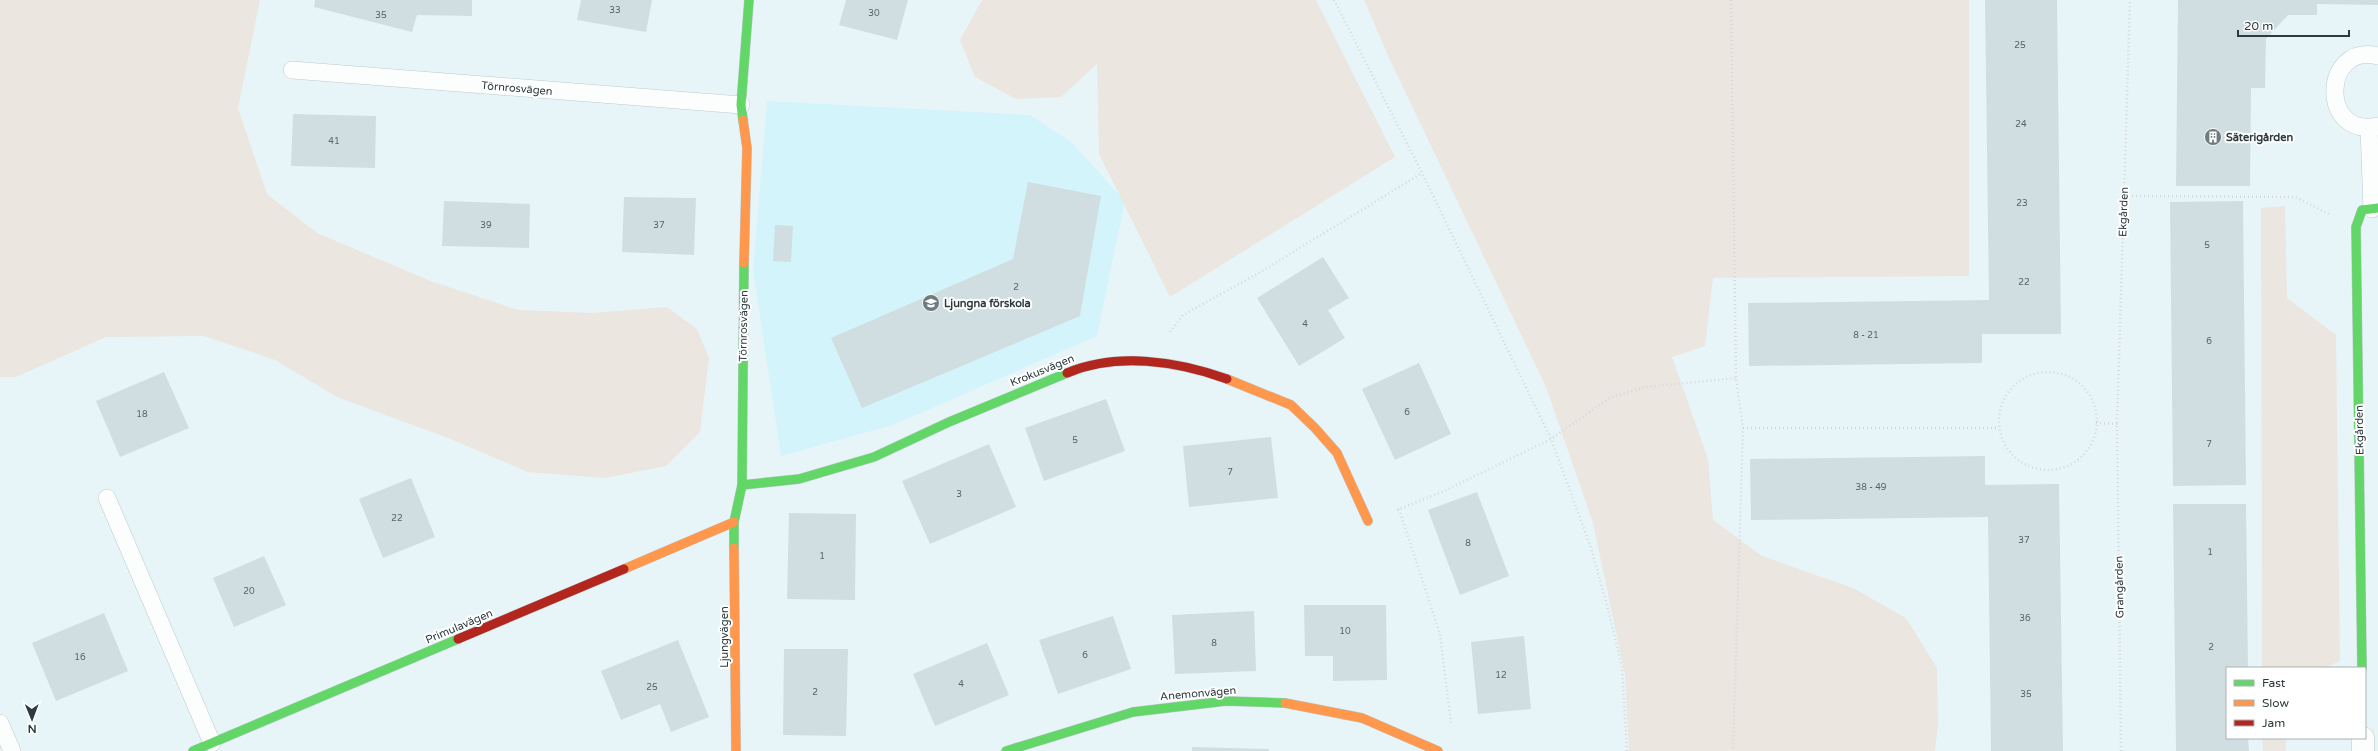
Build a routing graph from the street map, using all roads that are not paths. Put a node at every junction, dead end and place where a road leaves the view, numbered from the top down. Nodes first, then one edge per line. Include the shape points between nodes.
1 (749, 0) edge
2 (2378, 56) edge
3 (292, 70) dead end
4 (741, 106) junction
5 (2374, 127) edge
6 (2375, 208) edge
7 (742, 485) junction
8 (107, 498) dead end
9 (1368, 521) road end
10 (734, 522) junction
11 (2362, 667) edge
12 (0, 723) edge
13 (2363, 739) edge
14 (212, 743) junction
15 (12, 751) edge
16 (193, 751) edge
17 (736, 751) edge
18 (1006, 751) edge
19 (1438, 751) edge
20 (2363, 751) edge

1 - 4 street, Törnrosvägen
2 - 5 lane via 2368,54 2350,60 2337,74 2333,88 2334,101 2343,116 2353,124
3 - 4 lane, Törnrosvägen
4 - 7 street, Törnrosvägen via 747,148
5 - 6 lane
6 - 11 street, Ekgården via 2362,210 2356,227
7 - 9 street, Krokusvägen via 799,479 874,457 949,422 1082,367 1117,362 1159,362 1199,369 1290,405 1338,453
7 - 10 street, Törnrosvägen
8 - 14 lane
10 - 14 street, Primulavägen
10 - 17 street, Ljungvägen
12 - 15 lane
13 - 20 street
14 - 16 street, Primulavägen
18 - 19 street, Anemonvägen via 1133,712 1226,701 1289,703 1362,718

